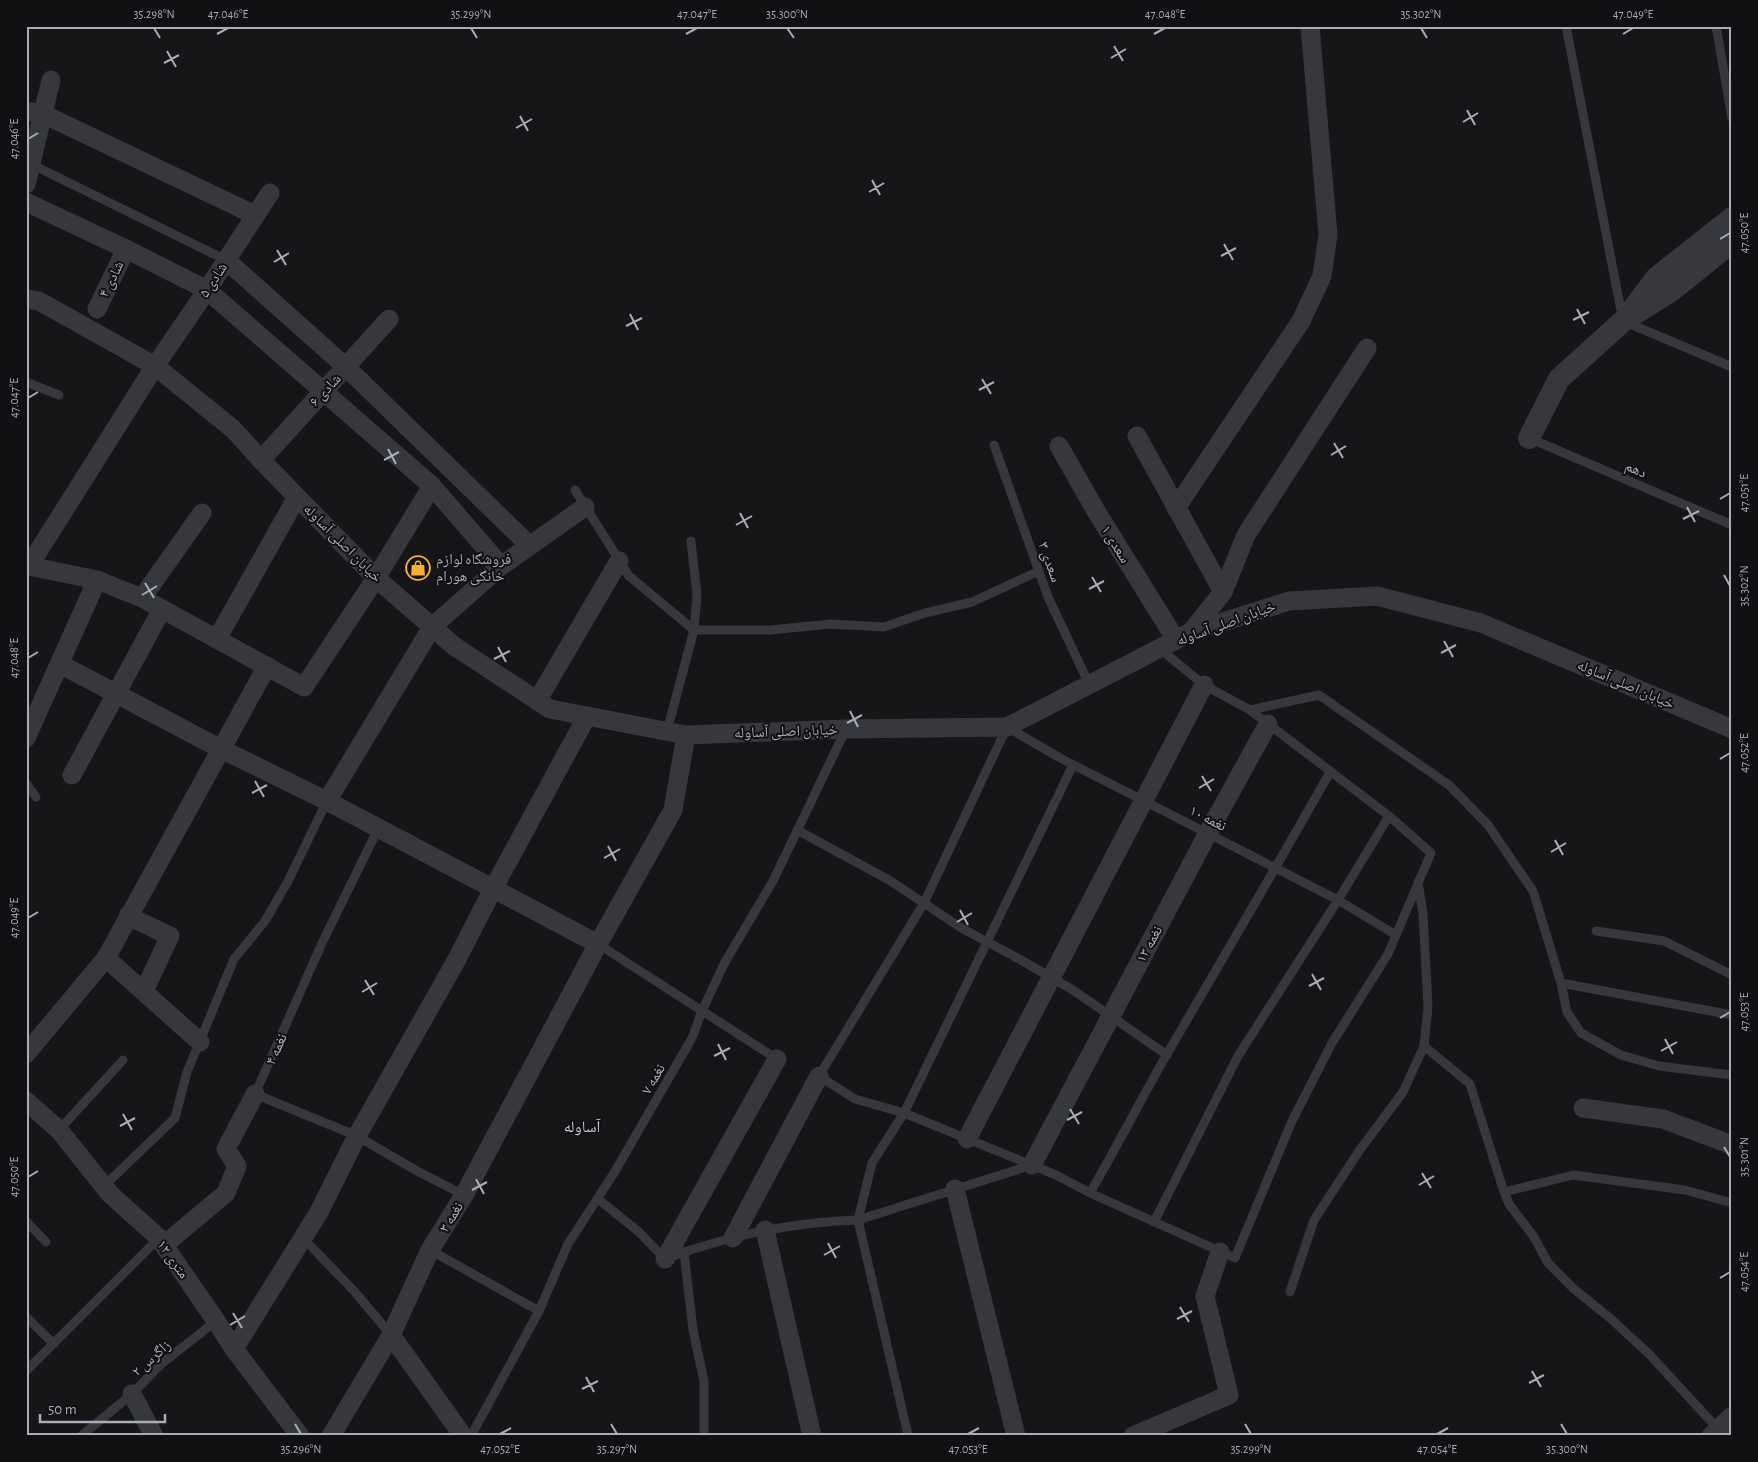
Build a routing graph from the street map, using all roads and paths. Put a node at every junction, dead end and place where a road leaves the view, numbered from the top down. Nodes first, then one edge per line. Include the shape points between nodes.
1 (1310, 26) edge
2 (1566, 26) edge
3 (1716, 26) edge
4 (51, 80) dead end
5 (34, 112) edge
6 (1732, 118) edge
7 (31, 164) junction
8 (26, 184) edge
9 (270, 192) dead end
10 (26, 202) edge
11 (255, 215) junction
12 (1732, 218) edge
13 (1732, 242) edge
14 (126, 249) junction
15 (226, 260) junction
16 (207, 290) junction
17 (26, 299) edge
18 (97, 309) dead end
19 (389, 319) dead end
20 (1623, 321) junction
21 (1367, 348) dead end
22 (155, 366) junction
23 (346, 367) junction
24 (1732, 367) edge
25 (26, 382) edge
26 (323, 391) junction
27 (59, 395) dead end
28 (1137, 436) dead end
29 (1529, 438) joint
30 (994, 445) dead end
31 (1059, 446) dead end
32 (261, 460) junction
33 (432, 486) junction
34 (575, 490) dead end
35 (297, 497) junction
36 (585, 507) junction
37 (1176, 508) junction
38 (202, 513) dead end
39 (1732, 525) edge
40 (691, 541) dead end
41 (529, 545) junction
42 (619, 561) junction
43 (501, 566) junction
44 (28, 567) edge
45 (1039, 571) junction
46 (376, 578) junction
47 (97, 580) junction
48 (1223, 592) junction
49 (142, 598) junction
50 (162, 609) junction
51 (432, 627) junction
52 (694, 630) junction
53 (217, 639) junction
54 (1175, 640) junction
55 (60, 664) junction
56 (267, 666) junction
57 (1089, 684) junction
58 (1204, 684) junction
59 (116, 693) junction
60 (537, 701) junction
61 (1250, 710) junction
62 (587, 716) junction
63 (1268, 724) junction
64 (1007, 727) junction
65 (846, 729) junction
66 (1732, 729) edge
67 (667, 731) junction
68 (686, 735) junction
69 (26, 738) edge
70 (221, 749) junction
71 (1073, 765) junction
72 (1330, 772) junction
73 (72, 775) dead end
74 (26, 783) edge
75 (36, 797) dead end
76 (1143, 800) junction
77 (327, 802) junction
78 (1389, 816) junction
79 (378, 829) junction
80 (798, 830) junction
81 (1208, 833) junction
82 (1276, 868) junction
83 (1418, 882) junction
84 (493, 889) junction
85 (1338, 900) junction
86 (924, 903) junction
87 (128, 916) junction
88 (1596, 931) dead end
89 (1396, 935) junction
90 (986, 941) junction
91 (598, 944) junction
92 (106, 958) junction
93 (1732, 974) edge
94 (1052, 978) junction
95 (1561, 983) junction
96 (144, 991) junction
97 (702, 1011) junction
98 (1732, 1015) edge
99 (1111, 1016) junction
100 (200, 1042) junction
101 (1424, 1046) junction
102 (26, 1054) edge
103 (1167, 1055) junction
104 (777, 1059) joint
105 (123, 1060) dead end
106 (1732, 1075) edge
107 (819, 1076) junction
108 (255, 1094) junction
109 (26, 1101) edge
110 (1583, 1108) dead end
111 (904, 1113) junction
112 (59, 1130) junction
113 (357, 1136) junction
114 (968, 1139) junction
115 (1732, 1145) edge
116 (1032, 1165) junction
117 (104, 1186) junction
118 (956, 1189) junction
119 (1504, 1192) junction
120 (1090, 1193) junction
121 (464, 1196) junction
122 (598, 1199) junction
123 (1732, 1203) edge
124 (858, 1220) junction
125 (26, 1221) edge
126 (1154, 1222) junction
127 (765, 1230) junction
128 (303, 1238) junction
129 (733, 1238) junction
130 (46, 1242) dead end
131 (161, 1242) junction
132 (430, 1250) junction
133 (684, 1252) junction
134 (1220, 1252) junction
135 (665, 1259) junction
136 (1290, 1292) dead end
137 (539, 1311) junction
138 (26, 1317) edge
139 (216, 1320) junction
140 (391, 1335) junction
141 (54, 1344) junction
142 (234, 1349) junction
143 (26, 1371) edge
144 (132, 1394) junction
145 (1732, 1416) edge
146 (1714, 1432) edge
147 (81, 1436) edge
148 (154, 1436) edge
149 (300, 1436) edge
150 (331, 1436) edge
151 (463, 1436) edge
152 (471, 1436) edge
153 (704, 1436) edge
154 (812, 1436) edge
155 (906, 1436) edge
156 (1016, 1436) edge
157 (1133, 1436) edge

1 - 37 street via 1328,235 1322,276 1301,321
2 - 20 lane
3 - 6 lane
4 - 5 street
5 - 7 street
5 - 11 street
7 - 8 street
7 - 15 lane
9 - 11 street, شادی ۵
10 - 14 street
11 - 15 street, شادی ۵
12 - 20 street via 1656,278
13 - 20 street via 1670,292
14 - 16 street
14 - 18 street, شادی ۴
15 - 16 street, شادی ۵
15 - 23 street
16 - 22 street, شادی ۵
16 - 26 street
17 - 22 street, خیابان اصلی آساوله via 38,301
19 - 23 street, شادی ۶
20 - 24 lane
20 - 29 street via 1559,379
21 - 48 street via 1246,535
22 - 32 street, خیابان اصلی آساوله via 233,429
22 - 44 street, شادی ۵
23 - 26 street, شادی ۶
23 - 41 street
25 - 27 lane
26 - 32 street, شادی ۶
26 - 33 street
28 - 37 street
29 - 39 lane, دهم
30 - 45 lane, سعدی ۳
31 - 54 street, سعدی ۱
32 - 35 street, خیابان اصلی آساوله
33 - 43 street
33 - 46 street
34 - 36 lane
35 - 46 street, خیابان اصلی آساوله
35 - 53 street
36 - 41 street
36 - 42 lane
37 - 48 street
38 - 49 street
40 - 52 lane via 697,595
41 - 43 street
42 - 52 lane via 629,576
42 - 60 street
43 - 51 street
44 - 47 street
45 - 52 lane via 972,602 884,627 830,624 770,630
45 - 57 lane, سعدی ۳
46 - 51 street, خیابان اصلی آساوله
46 - 56 street via 304,687
47 - 49 street
47 - 55 street
48 - 54 street
49 - 50 street
50 - 53 street
50 - 59 street
51 - 60 street, خیابان اصلی آساوله via 454,646
51 - 77 street
52 - 67 lane
53 - 56 street
54 - 57 street, خیابان اصلی آساوله
54 - 58 lane
54 - 66 street, خیابان اصلی آساوله via 1289,601 1377,596 1481,623
55 - 59 street
55 - 69 street
56 - 70 street
57 - 64 street, خیابان اصلی آساوله
58 - 61 lane
58 - 76 street
59 - 70 street
59 - 73 street
60 - 62 street, خیابان اصلی آساوله via 550,709
61 - 63 lane
61 - 95 lane via 1319,695 1449,785 1488,825 1533,891
62 - 67 street, خیابان اصلی آساوله
62 - 84 street
63 - 72 lane
63 - 81 street, نغمه ۱۳
64 - 65 street, خیابان اصلی آساوله
64 - 71 lane, نغمه ۱۰
64 - 86 lane
65 - 68 street, خیابان اصلی آساوله
65 - 80 lane, نغمه ۷
67 - 68 street, خیابان اصلی آساوله
68 - 91 street via 673,810
70 - 77 street
70 - 87 street
71 - 76 lane, نغمه ۱۰
71 - 90 lane
72 - 78 lane
72 - 82 lane
74 - 75 lane
76 - 81 lane, نغمه ۱۰
76 - 94 street
77 - 79 street
77 - 100 lane via 265,921 234,959
78 - 83 lane via 1431,853
78 - 85 lane
79 - 84 street
79 - 108 lane, نغمه ۴ via 322,941
80 - 86 lane via 890,880
80 - 97 lane, نغمه ۷ via 773,881 725,962
81 - 82 lane, نغمه ۱۰
81 - 99 street, نغمه ۱۳
82 - 85 lane, نغمه ۱۰
82 - 103 lane
83 - 89 lane
83 - 101 lane via 1428,1007
84 - 91 street
84 - 113 street
85 - 89 lane, نغمه ۱۰
85 - 126 lane via 1238,1056
86 - 90 lane
86 - 107 lane
87 - 92 street
87 - 96 street via 170,936
88 - 93 lane via 1664,941
89 - 134 lane via 1388,954 1332,1043 1292,1122 1234,1258
90 - 94 lane
90 - 111 lane
91 - 97 lane
91 - 121 street, نغمه ۳
92 - 96 street
92 - 102 street
94 - 99 lane
94 - 114 street
95 - 98 lane
95 - 106 lane via 1567,1012 1581,1033 1621,1055 1659,1066
96 - 100 street
97 - 104 lane
97 - 122 lane, نغمه ۷ via 692,1038
99 - 103 lane
99 - 116 street, نغمه ۱۳
100 - 117 lane via 187,1072 175,1118
101 - 119 lane via 1470,1084
101 - 136 lane via 1403,1092 1314,1220
103 - 120 lane
104 - 135 street
105 - 112 lane
107 - 111 lane via 855,1099
107 - 129 street
108 - 113 lane
108 - 131 street, نغمه ۴ via 226,1149 237,1166 226,1193
109 - 112 street, ۱۲ متری
110 - 115 street via 1664,1119
111 - 114 lane
111 - 124 lane via 872,1164
112 - 117 street, ۱۲ متری
113 - 121 lane
113 - 128 street
114 - 116 lane
116 - 118 lane
116 - 120 lane
117 - 131 street, ۱۲ متری
118 - 124 lane
118 - 156 street
119 - 123 lane via 1574,1175 1685,1190
119 - 146 lane via 1548,1263 1649,1354
120 - 126 lane
121 - 132 street, نغمه ۳
122 - 135 lane via 639,1232
122 - 137 lane, نغمه ۷ via 568,1244
124 - 127 lane via 824,1221
124 - 155 lane
125 - 130 lane
126 - 134 lane
127 - 129 lane
127 - 154 street
128 - 140 lane
128 - 142 street
129 - 133 lane
131 - 139 street, ۱۲ متری
131 - 141 lane
132 - 137 lane
132 - 140 street, نغمه ۳
133 - 135 lane
133 - 153 lane via 693,1330 704,1381
134 - 157 street via 1205,1296 1230,1395
137 - 152 lane, نغمه ۷
138 - 141 lane
139 - 142 street, ۱۲ متری
139 - 144 lane, زاگرس ۲ via 160,1365
140 - 150 street, نغمه ۳
140 - 151 street
141 - 143 lane
142 - 149 street, ۱۲ متری
144 - 147 lane, زاگرس ۲
144 - 148 street
145 - 146 street

